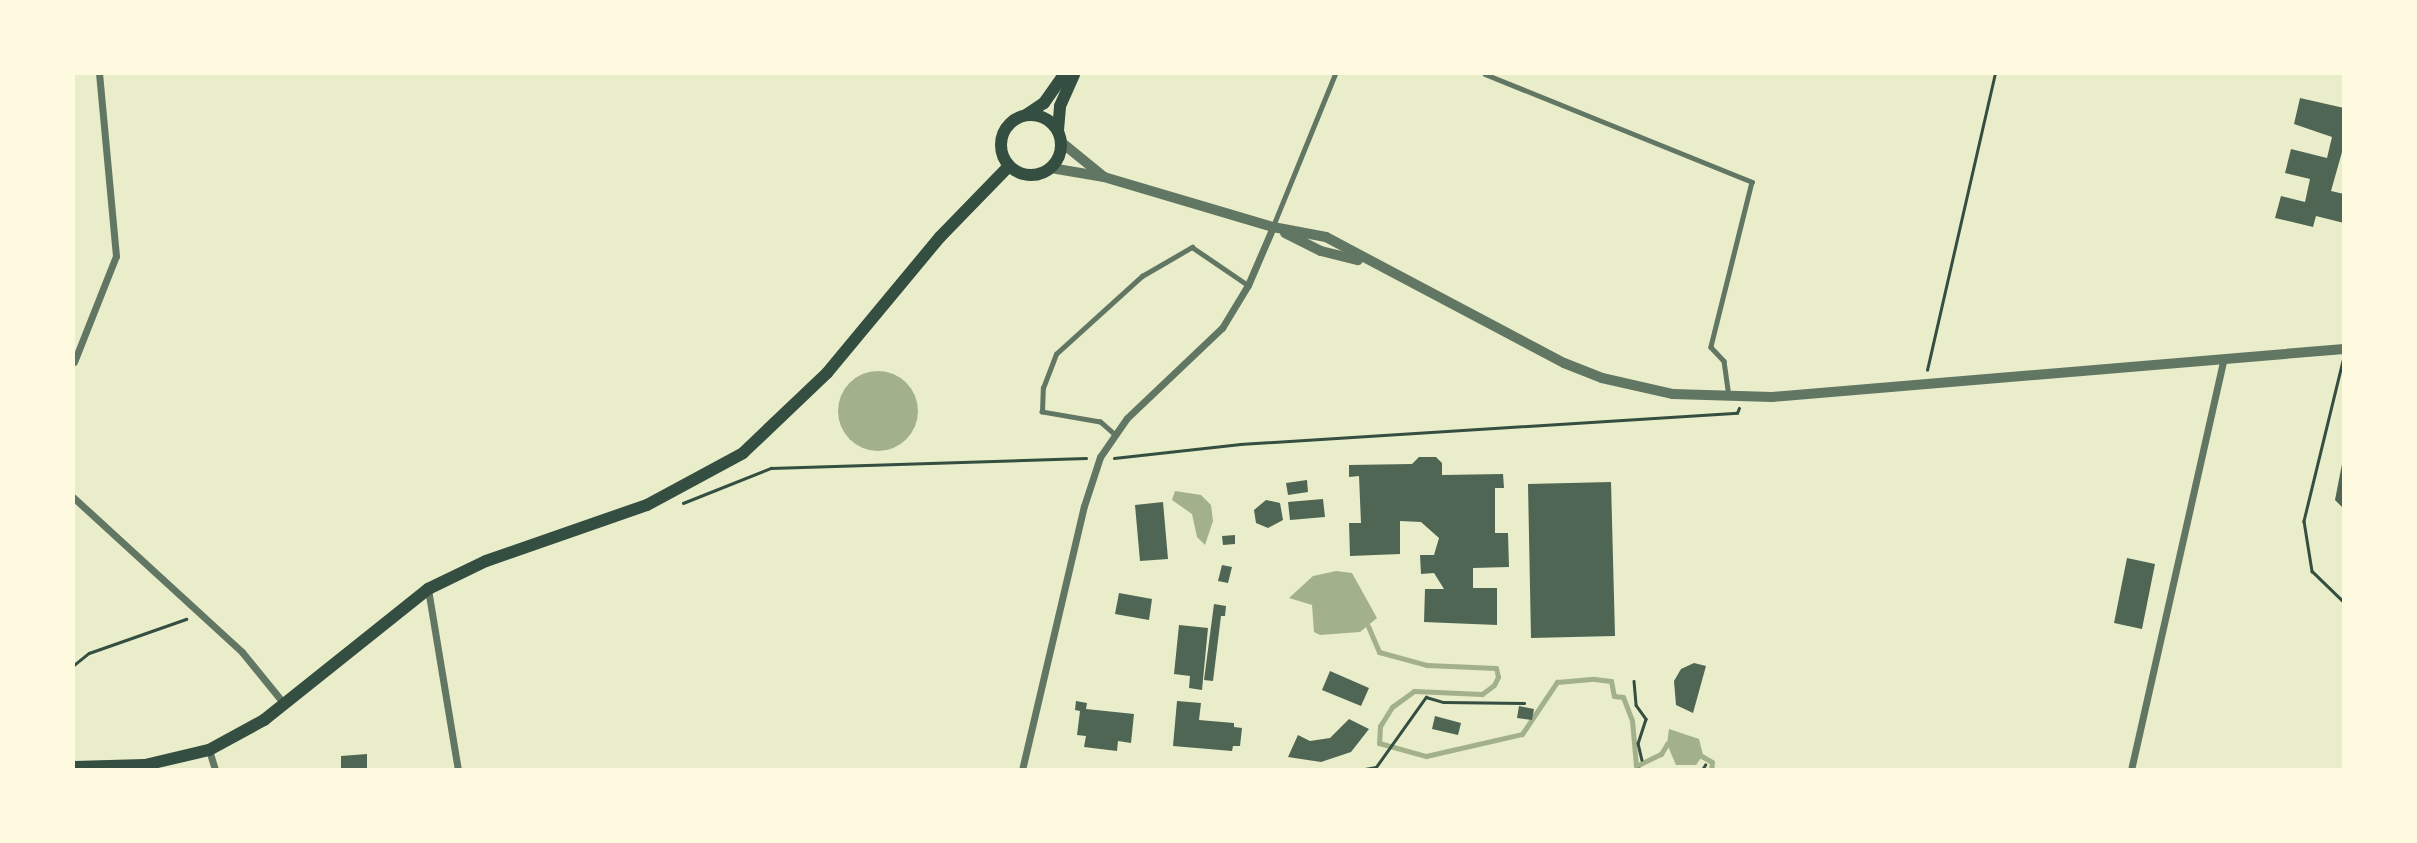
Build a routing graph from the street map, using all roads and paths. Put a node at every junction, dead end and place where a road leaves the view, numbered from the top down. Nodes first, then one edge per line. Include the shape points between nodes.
1 (99, 74) edge
2 (1064, 74) edge
3 (1074, 74) edge
4 (1335, 74) edge
5 (1485, 74) edge
6 (1995, 74) edge
7 (1026, 115) junction
8 (1059, 136) junction
9 (1009, 166) junction
10 (1051, 168) junction
11 (1104, 177) junction
12 (1273, 227) junction
13 (1248, 285) junction
14 (2343, 349) edge
15 (2224, 358) junction
16 (2343, 359) edge
17 (74, 362) edge
18 (1924, 384) junction
19 (1729, 397) junction
20 (1743, 397) junction
21 (1114, 435) junction
22 (1101, 457) junction
23 (74, 498) edge
24 (679, 505) dead end
25 (428, 589) junction
26 (2343, 602) edge
27 (202, 613) junction
28 (74, 665) edge
29 (1634, 681) dead end
30 (1524, 703) dead end
31 (285, 705) junction
32 (209, 750) junction
33 (1642, 760) dead end
34 (1705, 765) dead end
35 (74, 767) edge
36 (215, 769) edge
37 (458, 769) edge
38 (1022, 769) edge
39 (1359, 769) edge
40 (1702, 769) edge
41 (2131, 769) edge

1 - 17 street via 116,256
2 - 7 main road via 1044,103
3 - 8 main road via 1060,106
4 - 12 lane
5 - 19 lane via 1752,182 1711,347 1724,361
6 - 18 path
7 - 8 main road via 1043,117
7 - 9 main road via 1011,122 1002,137 1001,150
8 - 10 main road via 1059,158
8 - 11 street
9 - 10 main road via 1032,176
9 - 25 main road via 940,237 827,373 743,453 647,505 486,561
10 - 11 street
11 - 12 street
12 - 13 street
12 - 19 street via 1326,237 1369,263 1602,378 1673,394
13 - 21 street via 1222,328
13 - 21 lane via 1192,247 1142,276 1056,354 1043,388 1042,412 1100,422
14 - 15 street
15 - 18 street
15 - 41 street
16 - 26 path via 2304,521 2312,570
18 - 20 street
19 - 20 street
20 - 22 path via 1737,413 1538,423
21 - 22 street
22 - 24 path via 772,468
22 - 38 street via 1084,506
23 - 27 street
25 - 31 main road
25 - 37 street
27 - 28 path via 89,653
27 - 31 street via 242,652
29 - 33 path via 1636,705 1646,719 1639,743
30 - 39 path via 1443,702 1426,697 1376,767
31 - 32 main road
32 - 35 main road via 145,765
32 - 36 street
34 - 40 path

